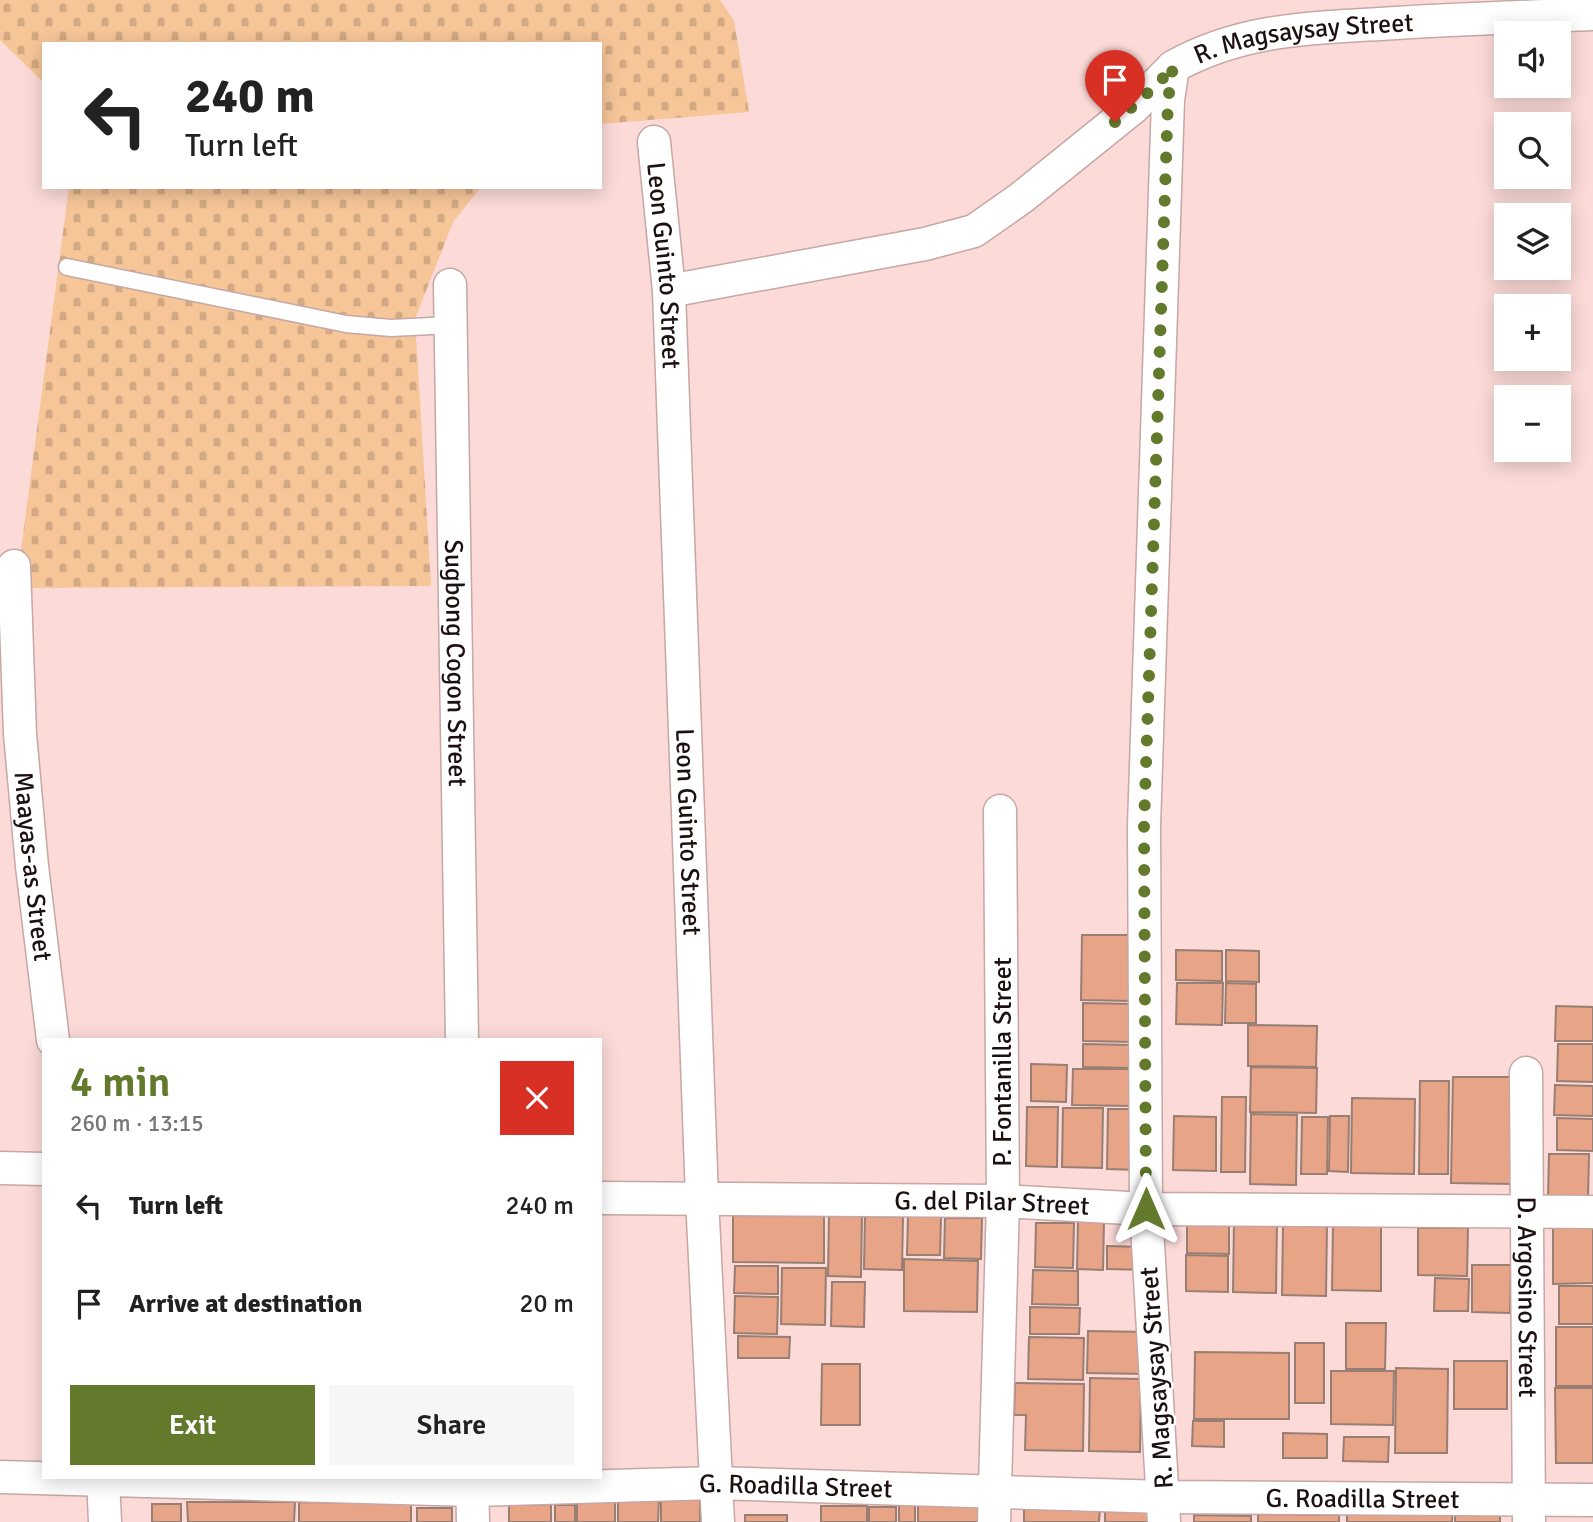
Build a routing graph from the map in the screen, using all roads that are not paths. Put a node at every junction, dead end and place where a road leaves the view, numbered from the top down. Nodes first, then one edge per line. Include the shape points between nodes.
1 (1593, 14) edge
2 (1173, 66) junction
3 (653, 142) dead end
4 (67, 267) dead end
5 (450, 285) dead end
6 (669, 291) junction
7 (451, 325) junction
8 (14, 566) dead end
9 (1000, 811) dead end
10 (53, 1038) edge
11 (462, 1038) edge
12 (1526, 1073) dead end
13 (0, 1168) edge
14 (42, 1168) edge
15 (602, 1198) edge
16 (702, 1198) junction
17 (1003, 1201) junction
18 (1146, 1209) junction
19 (1525, 1211) junction
20 (1593, 1212) edge
21 (0, 1477) edge
22 (42, 1478) edge
23 (103, 1479) edge
24 (473, 1483) edge
25 (715, 1483) junction
26 (993, 1491) junction
27 (1593, 1500) edge
28 (1164, 1510) edge
29 (1528, 1510) edge
30 (105, 1522) edge
31 (473, 1522) edge
32 (718, 1522) edge
33 (994, 1522) edge

1 - 2 street, R. Magsaysay Street via 1474,12 1293,29 1227,42
2 - 6 street via 1134,107 974,231
2 - 18 street, R. Magsaysay Street via 1168,100 1144,826
3 - 6 street, Leon Guinto Street
4 - 7 lane via 346,324 391,328
5 - 7 street, Sugbong Cogon Street
6 - 16 street, Leon Guinto Street
7 - 11 street, Sugbong Cogon Street
8 - 10 street, Maayas-as Street via 20,734
9 - 17 street, P. Fontanilla Street
12 - 19 street, D. Argosino Street
13 - 14 street
15 - 16 street, G. del Pilar Street
16 - 17 street, G. del Pilar Street
16 - 25 street, Leon Guinto Street
17 - 18 street, G. del Pilar Street
17 - 26 street, P. Fontanilla Street
18 - 19 street, G. del Pilar Street
18 - 28 street, R. Magsaysay Street
19 - 20 street, G. del Pilar Street
19 - 29 street, D. Argosino Street
21 - 22 street, G. Roadilla Street
23 - 24 street, G. Roadilla Street
23 - 30 street
24 - 25 street, G. Roadilla Street
24 - 31 street
25 - 26 street, G. Roadilla Street
25 - 32 street, Leon Guinto Street
26 - 28 street, G. Roadilla Street
26 - 33 street, P. Fontanilla Street
27 - 29 street, G. Roadilla Street
28 - 29 street, G. Roadilla Street

